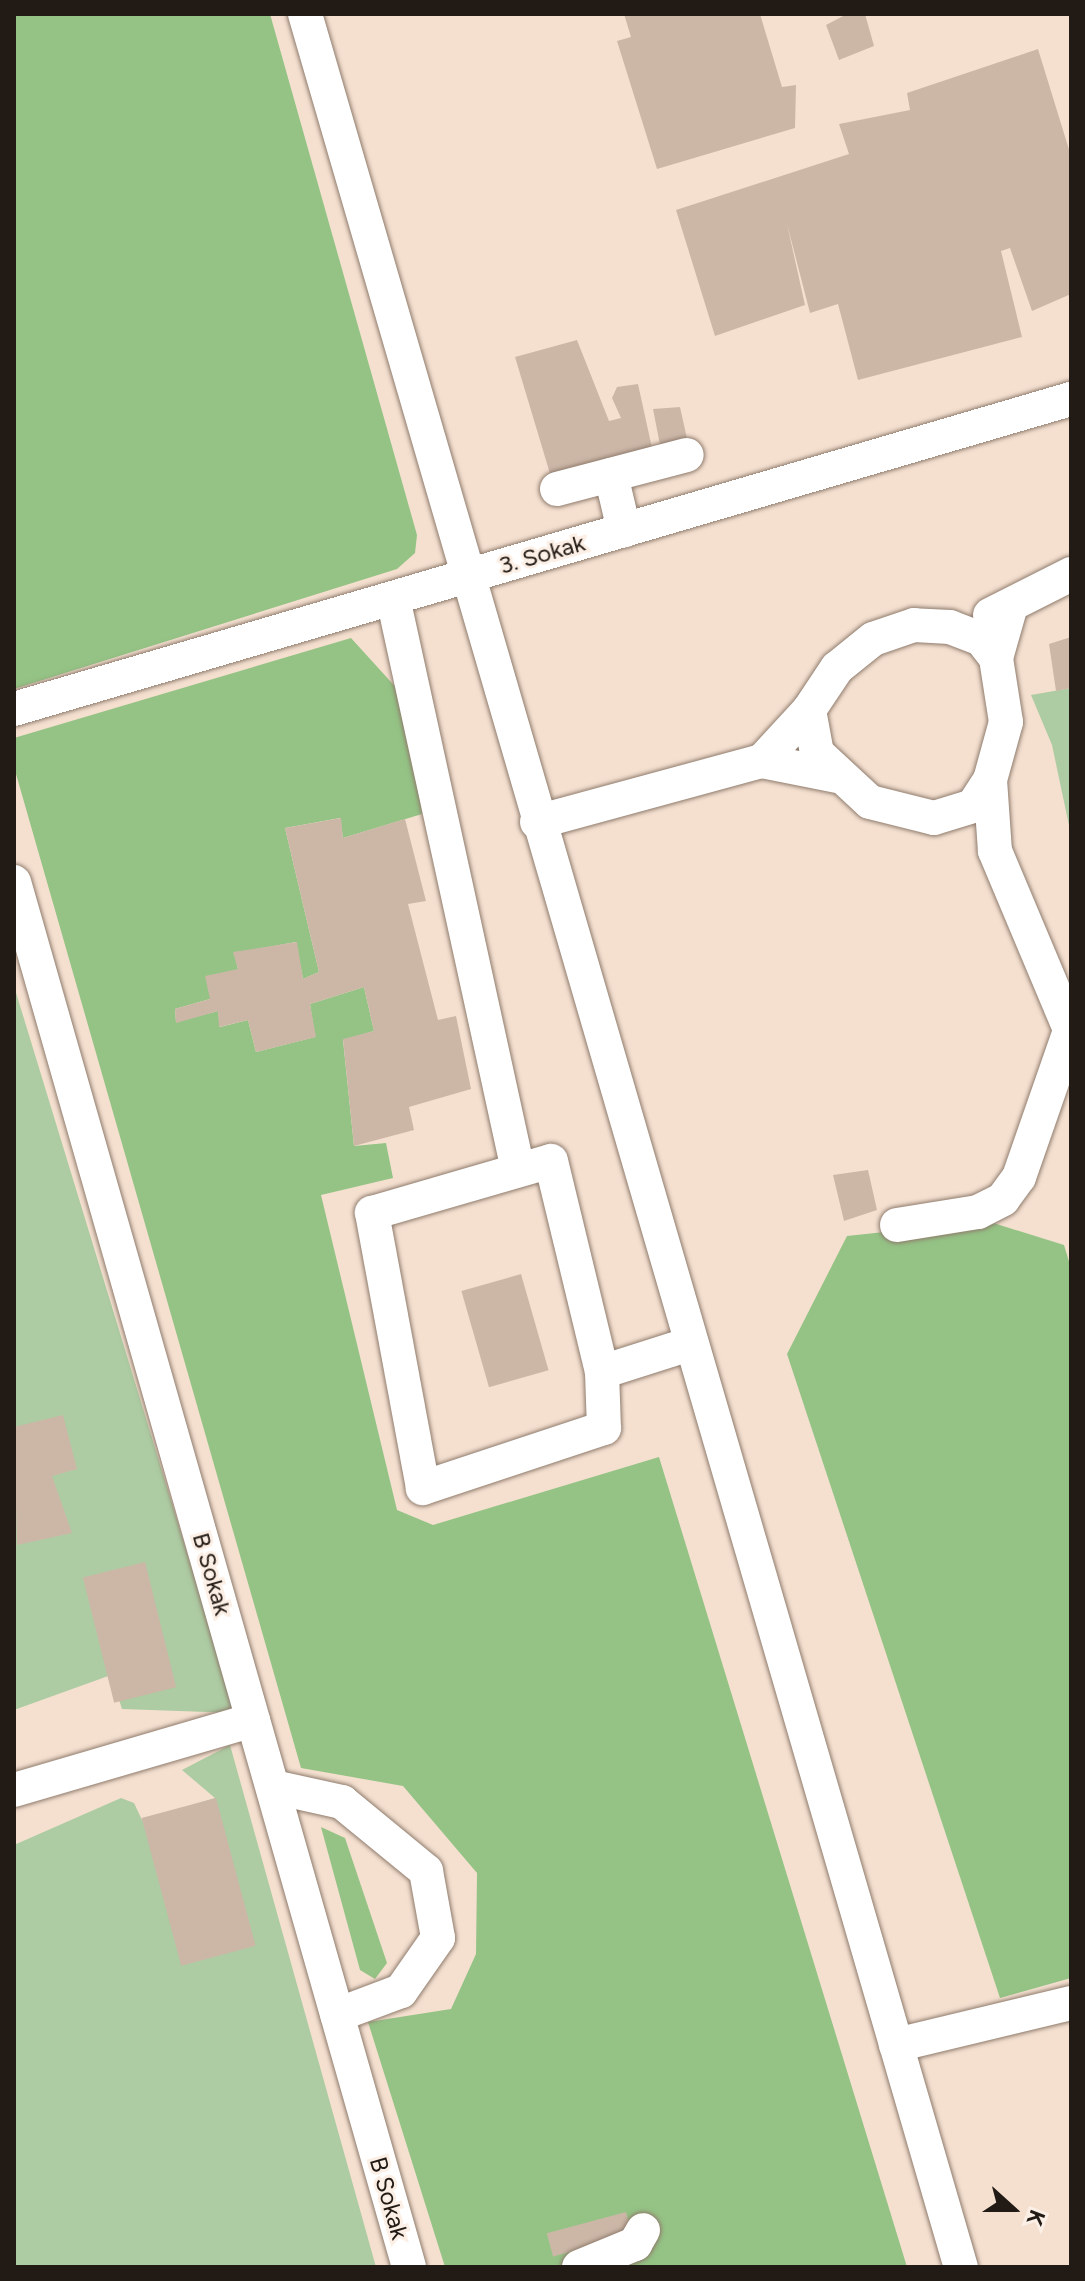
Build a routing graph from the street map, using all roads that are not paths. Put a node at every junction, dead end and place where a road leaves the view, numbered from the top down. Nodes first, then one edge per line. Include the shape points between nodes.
1 (305, 14) edge
2 (1071, 399) edge
3 (687, 455) dead end
4 (611, 475) junction
5 (557, 489) dead end
6 (624, 530) junction
7 (1071, 574) edge
8 (465, 576) junction
9 (393, 598) junction
10 (1010, 609) junction
11 (950, 627) junction
12 (996, 658) junction
13 (14, 709) edge
14 (809, 710) junction
15 (762, 761) junction
16 (838, 776) junction
17 (990, 780) junction
18 (934, 818) junction
19 (537, 822) junction
20 (995, 851) junction
21 (14, 882) edge
22 (1070, 1031) edge
23 (518, 1170) junction
24 (897, 1225) dead end
25 (690, 1344) junction
26 (602, 1372) junction
27 (253, 1720) junction
28 (274, 1787) junction
29 (14, 1790) edge
30 (1071, 2003) edge
31 (337, 2015) junction
32 (896, 2045) junction
33 (643, 2230) dead end
34 (413, 2266) edge
35 (579, 2267) edge
36 (961, 2267) edge

1 - 8 street
2 - 6 street, 3. Sokak
3 - 4 street
4 - 5 street
4 - 6 street
6 - 8 street, 3. Sokak
7 - 10 street
8 - 9 street, 3. Sokak
8 - 19 street
9 - 13 street, 3. Sokak
9 - 23 street
10 - 11 street
10 - 12 street
11 - 12 street via 981,639
11 - 14 street via 914,625 873,639 837,668
12 - 17 street via 1006,722
14 - 15 street
14 - 16 street via 817,753
15 - 16 street
15 - 19 street
16 - 18 street via 870,802
17 - 18 street via 973,806
17 - 20 street
18 - 20 street
19 - 25 street
20 - 22 street
21 - 27 street, B Sokak
22 - 24 street via 1019,1177 1003,1199 978,1212
23 - 26 street via 551,1161
23 - 26 street via 372,1213 423,1488 604,1428
25 - 26 street
25 - 32 street
27 - 28 street, B Sokak
27 - 29 street
28 - 31 street, B Sokak
28 - 31 street via 342,1802 426,1871 438,1938 401,1991
30 - 32 street
31 - 34 street, B Sokak
32 - 36 street
33 - 35 street via 635,2244

